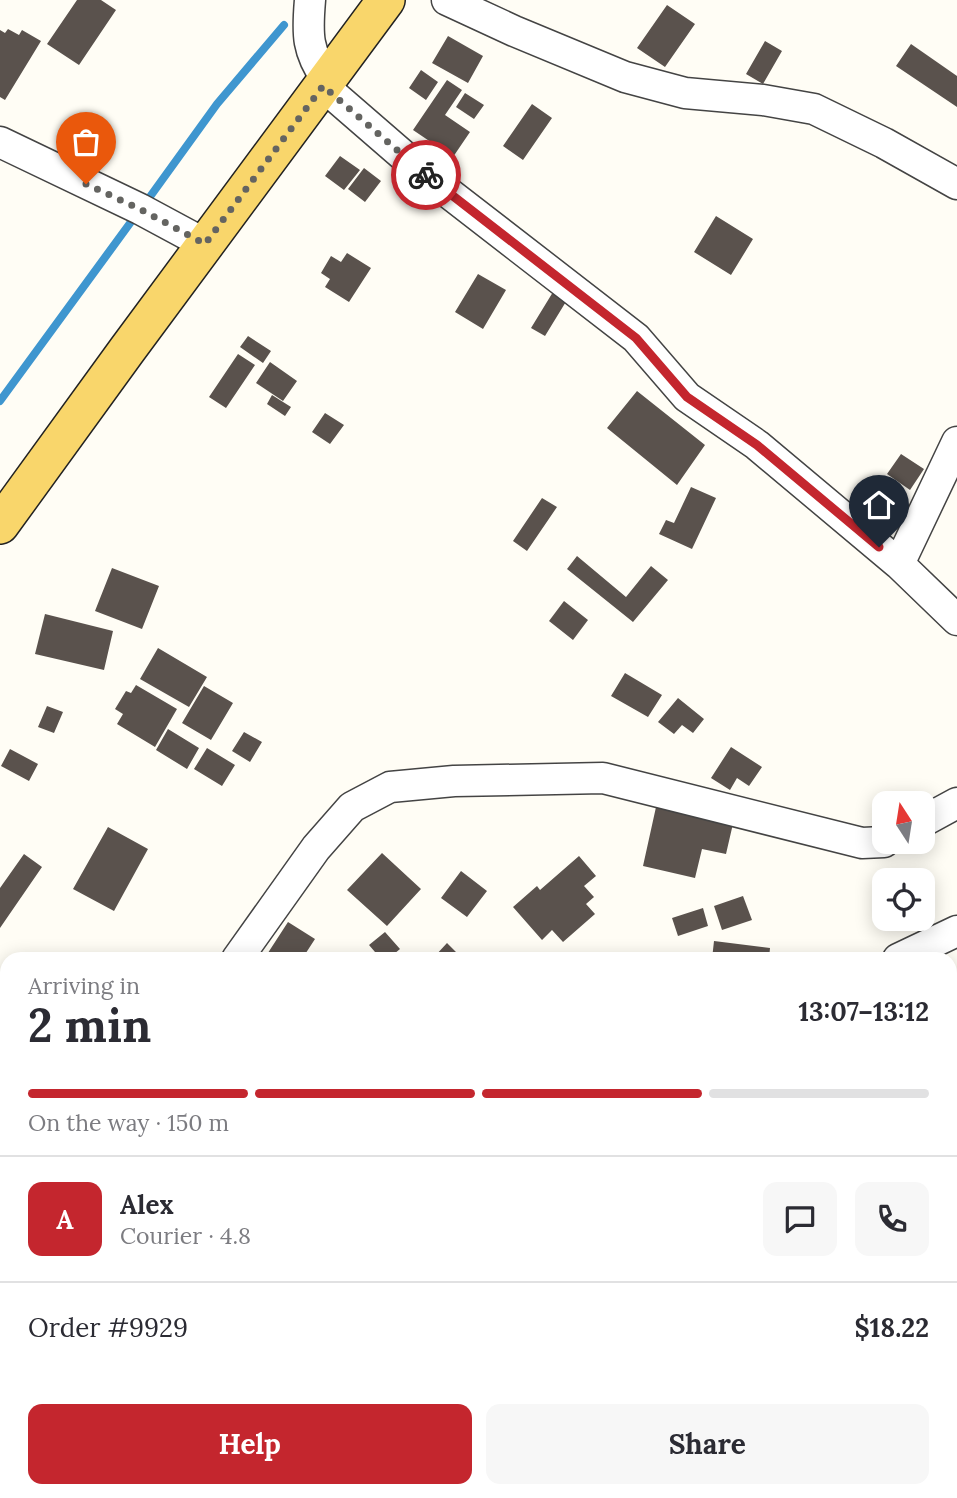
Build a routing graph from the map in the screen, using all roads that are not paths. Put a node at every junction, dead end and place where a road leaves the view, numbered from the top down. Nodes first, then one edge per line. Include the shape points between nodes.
1 (310, 0) edge
2 (386, 0) edge
3 (447, 0) edge
4 (325, 83) junction
5 (0, 142) edge
6 (957, 184) edge
7 (205, 244) junction
8 (957, 442) edge
9 (0, 525) edge
10 (899, 564) junction
11 (957, 620) edge
12 (957, 803) edge
13 (935, 815) edge
14 (872, 843) edge
15 (957, 931) edge
16 (242, 952) edge
17 (913, 952) edge

1 - 4 street via 307,30 313,60
2 - 4 main road
3 - 6 street via 625,77 685,93 814,109
4 - 7 main road
4 - 10 street via 428,177 636,338 687,397 757,445
5 - 7 street
7 - 9 main road
8 - 10 street
10 - 11 street
12 - 13 street
14 - 16 street via 603,778 390,787 352,807 316,848
15 - 17 street

